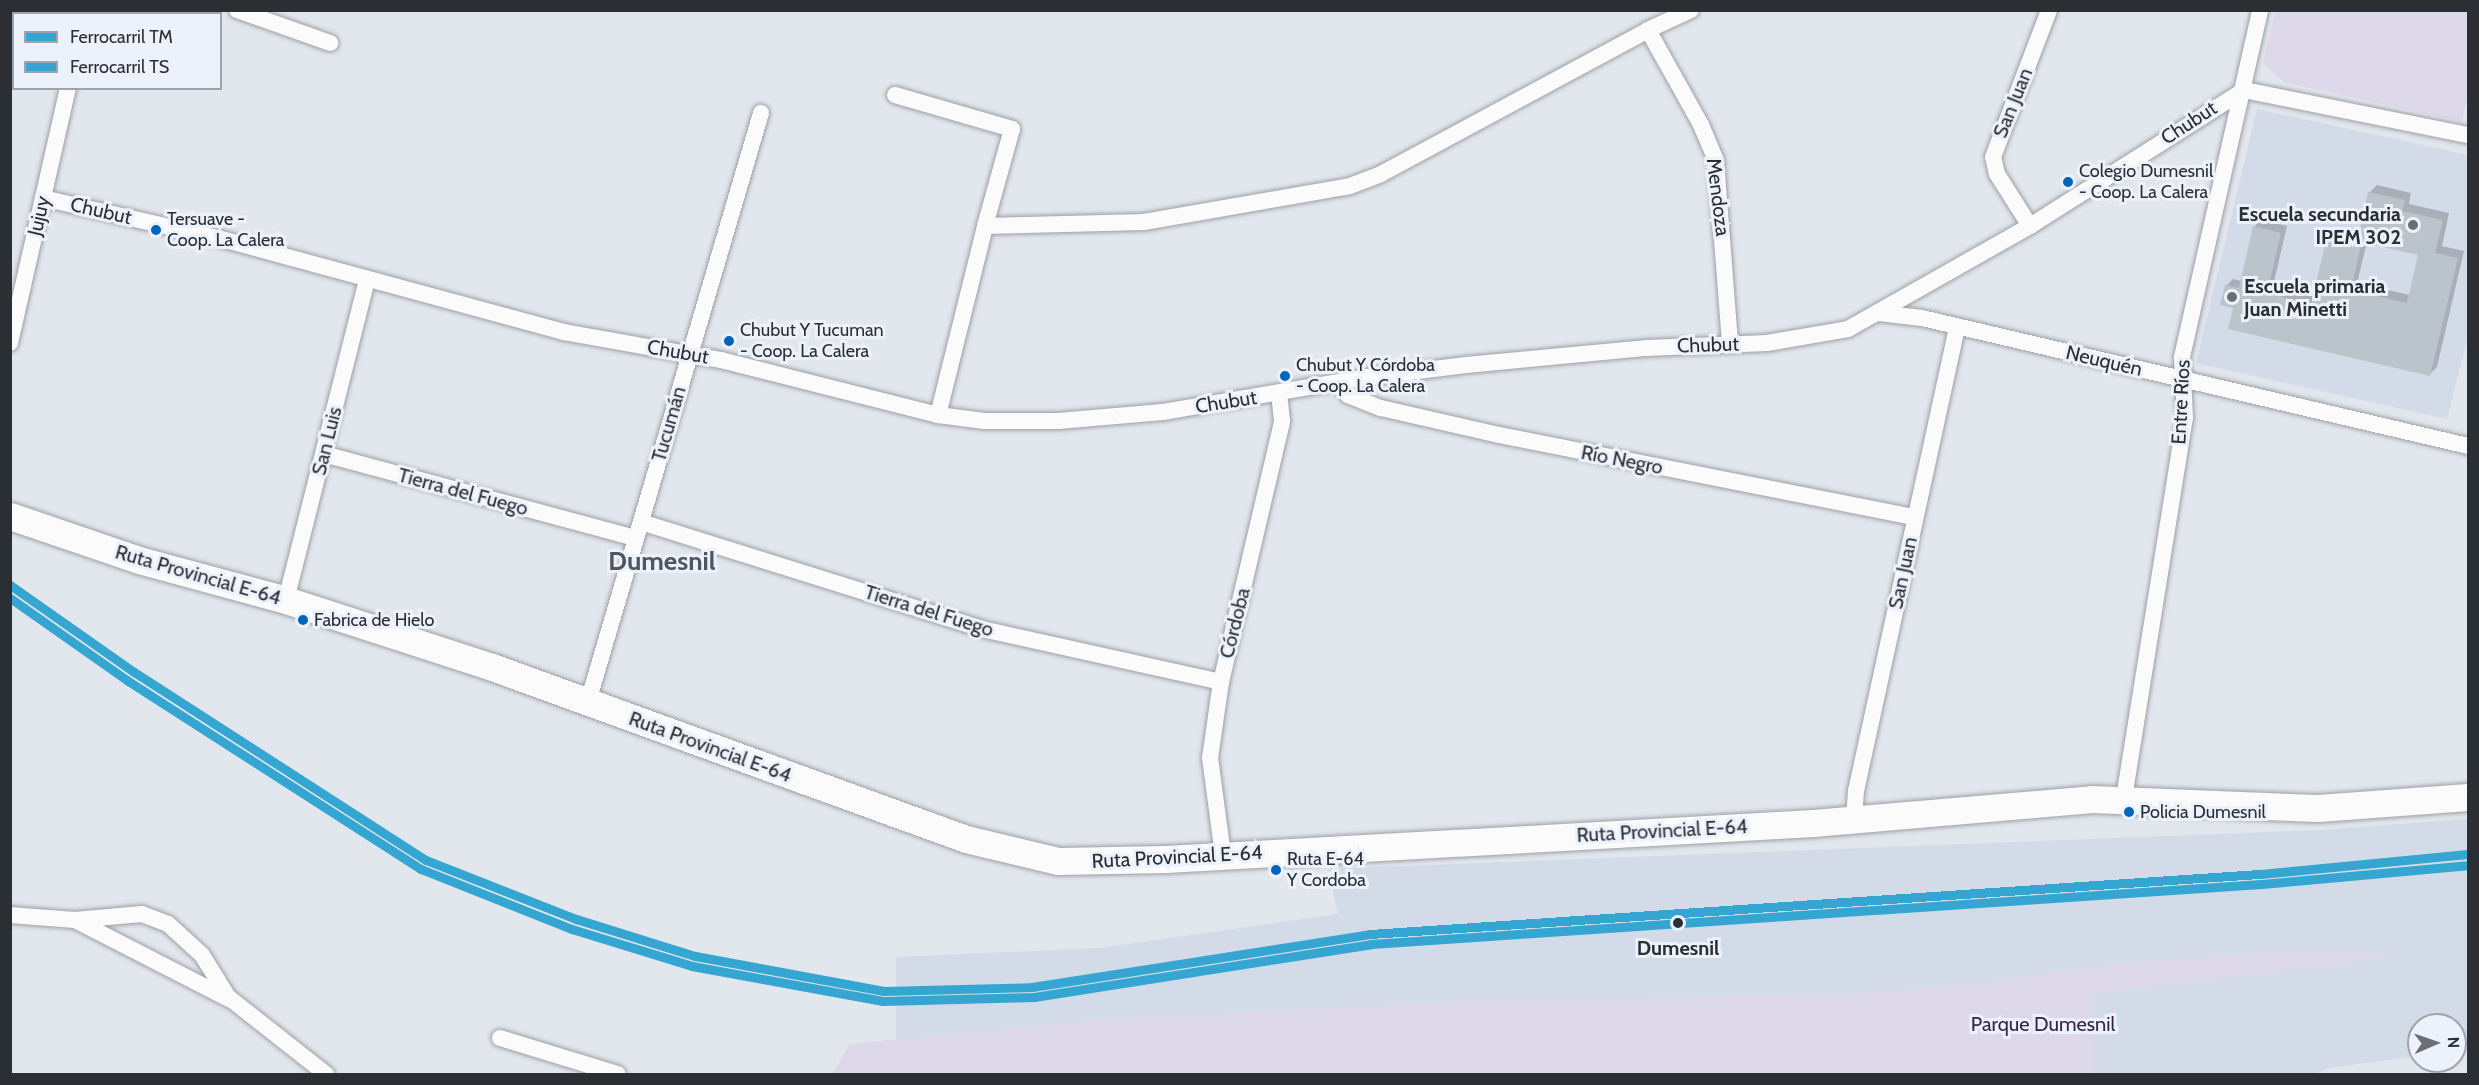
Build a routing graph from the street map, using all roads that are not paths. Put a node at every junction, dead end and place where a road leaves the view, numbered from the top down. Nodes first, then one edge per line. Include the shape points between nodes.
1 (237, 10) edge
2 (1691, 10) edge
3 (2049, 10) edge
4 (2260, 10) edge
5 (1648, 30) junction
6 (330, 43) dead end
7 (68, 90) edge
8 (2244, 90) junction
9 (895, 94) dead end
10 (761, 113) dead end
11 (2469, 135) edge
12 (43, 198) junction
13 (985, 226) junction
14 (2030, 226) junction
15 (367, 281) junction
16 (1879, 313) junction
17 (1957, 328) junction
18 (10, 343) edge
19 (1730, 344) junction
20 (688, 355) junction
21 (2181, 379) junction
22 (1339, 382) junction
23 (1279, 393) junction
24 (938, 415) junction
25 (2469, 446) edge
26 (324, 454) junction
27 (10, 516) edge
28 (1916, 517) junction
29 (639, 530) junction
30 (286, 600) junction
31 (1221, 682) junction
32 (588, 702) junction
33 (2469, 797) edge
34 (2124, 798) junction
35 (1854, 819) junction
36 (1223, 855) junction
37 (10, 915) edge
38 (75, 920) junction
39 (233, 1001) junction
40 (500, 1038) dead end
41 (326, 1074) edge
42 (618, 1074) edge

1 - 6 street
2 - 5 street
3 - 14 street, San Juan via 1993,157 1997,174
4 - 8 street, Entre Ríos
5 - 13 street via 1381,174 1350,186 1144,222
5 - 19 street, Mendoza via 1701,125 1716,161
7 - 12 street, Jujuy
8 - 11 street
8 - 14 street, Chubut
8 - 21 street, Entre Ríos via 2187,332
9 - 13 street via 1012,129
10 - 20 street, Tucumán
12 - 15 street, Chubut via 218,238
12 - 18 street, Jujuy
13 - 24 street
14 - 16 street, Chubut via 1928,281
15 - 20 street, Chubut via 564,332
15 - 26 street, San Luis
16 - 17 street, Neuquén
16 - 19 street, Chubut via 1830,334
17 - 21 street, Neuquén
17 - 28 street, San Juan
19 - 22 street, Chubut via 1621,350
20 - 24 street, Chubut
20 - 29 street, Tucumán
21 - 25 street, Neuquén
21 - 34 street, Entre Ríos via 2185,418
22 - 23 street, Chubut
22 - 28 street, Río Negro via 1348,395 1381,408
23 - 24 street, Chubut via 1163,412 1089,419 995,421
23 - 31 street, Córdoba via 1281,421
26 - 29 street, Tierra del Fuego
26 - 30 street, San Luis
27 - 30 main road, Ruta Provincial E-64 via 139,560
28 - 35 street, San Juan via 1856,791
29 - 31 street, Tierra del Fuego via 982,629
29 - 32 street, Tucumán
30 - 32 main road, Ruta Provincial E-64
31 - 36 street, Córdoba via 1210,758
32 - 36 main road, Ruta Provincial E-64 via 852,800 1008,852 1080,862
33 - 34 main road, Ruta Provincial E-64 via 2318,808
34 - 35 main road, Ruta Provincial E-64
35 - 36 main road, Ruta Provincial E-64
37 - 38 street
38 - 39 street
38 - 39 street via 133,914 168,924 202,955
39 - 41 street
40 - 42 street

